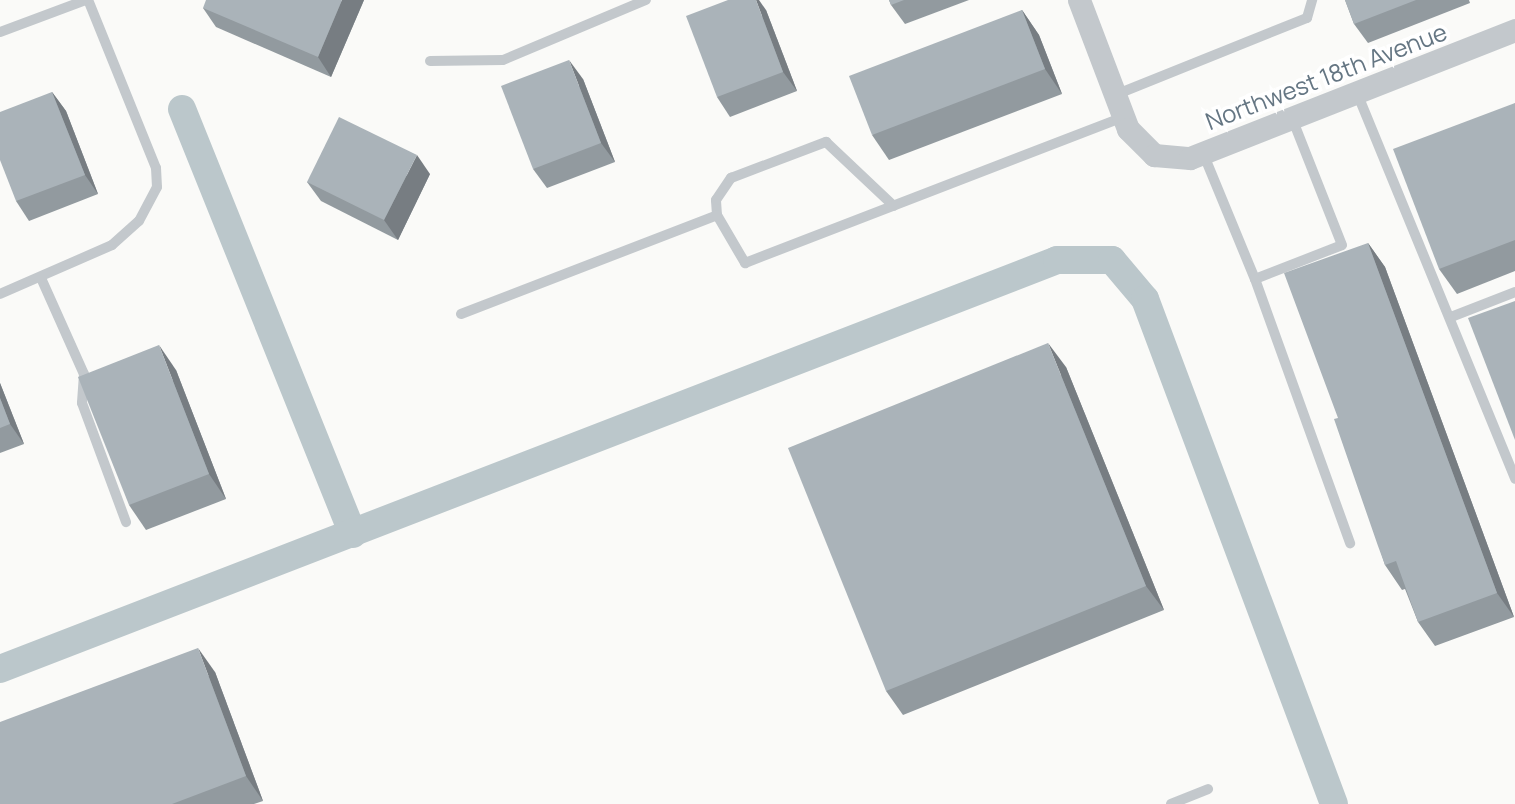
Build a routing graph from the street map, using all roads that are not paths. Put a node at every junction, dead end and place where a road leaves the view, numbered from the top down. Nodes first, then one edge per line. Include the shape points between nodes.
1 (87, 0) edge
2 (646, 0) edge
3 (1079, 0) edge
4 (1312, 0) edge
5 (1515, 30) edge
6 (0, 32) edge
7 (430, 61) dead end
8 (1357, 93) junction
9 (1115, 95) junction
10 (1124, 117) junction
11 (1292, 118) junction
12 (1203, 153) junction
13 (1401, 163) edge
14 (1389, 168) junction
15 (894, 206) junction
16 (717, 215) junction
17 (41, 278) junction
18 (1255, 279) junction
19 (1515, 292) edge
20 (0, 294) edge
21 (461, 314) dead end
22 (1451, 317) junction
23 (1515, 479) edge
24 (126, 522) edge
25 (1350, 543) dead end
26 (1208, 789) dead end
27 (1171, 804) edge

1 - 6 lane
1 - 17 lane via 156,168 157,187 139,221 112,245
2 - 7 lane via 503,60
3 - 9 street
4 - 9 lane via 1307,18
5 - 8 street, Northwest 18th Avenue
8 - 11 street, Northwest 18th Avenue
8 - 14 lane
9 - 10 street
10 - 12 street, Northwest 18th Avenue via 1128,129 1154,155 1189,158
10 - 15 lane
11 - 12 street, Northwest 18th Avenue
11 - 18 lane via 1342,245
12 - 18 lane
13 - 14 lane
14 - 22 lane
15 - 16 lane via 745,263
15 - 16 lane via 826,142 731,178 716,200
16 - 21 lane
17 - 20 lane
17 - 24 lane via 84,374 82,403
18 - 25 lane
19 - 22 lane
22 - 23 lane
26 - 27 lane

